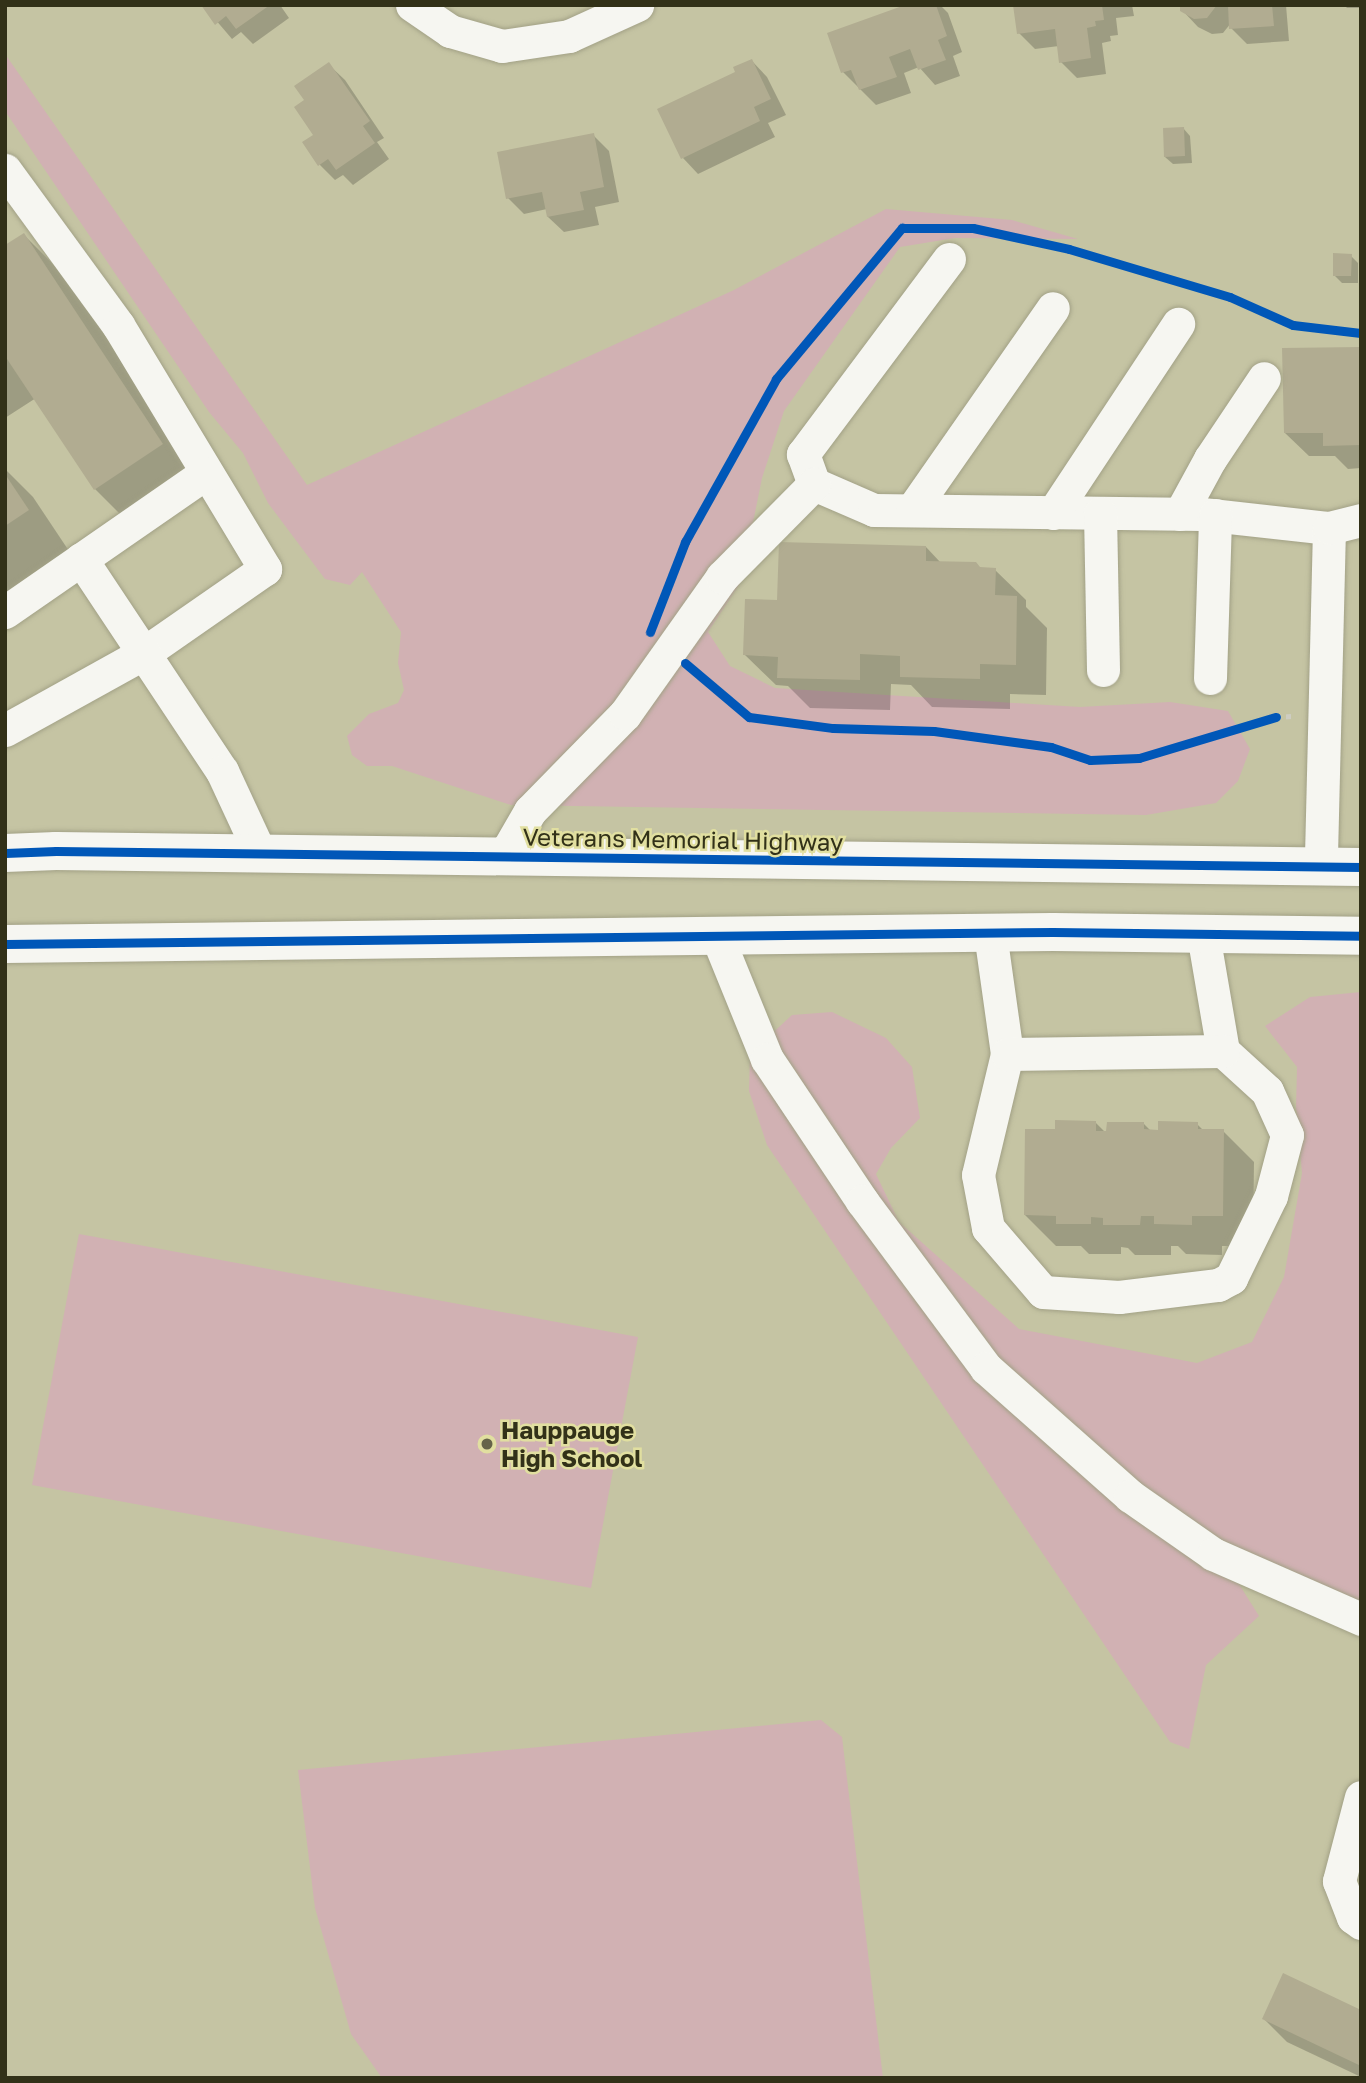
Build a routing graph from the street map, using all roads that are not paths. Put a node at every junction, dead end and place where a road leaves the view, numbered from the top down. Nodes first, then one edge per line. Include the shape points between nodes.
1 (412, 5) edge
2 (637, 5) edge
3 (5, 170) edge
4 (949, 259) dead end
5 (1053, 308) dead end
6 (1178, 324) dead end
7 (1264, 379) dead end
8 (206, 473) junction
9 (814, 484) junction
10 (912, 510) junction
11 (1053, 513) junction
12 (1100, 513) junction
13 (1180, 514) junction
14 (1215, 515) junction
15 (1361, 520) edge
16 (1329, 528) junction
17 (81, 559) junction
18 (5, 612) edge
19 (144, 653) junction
20 (1103, 670) dead end
21 (1210, 678) dead end
22 (5, 730) edge
23 (5, 853) edge
24 (260, 853) junction
25 (504, 856) junction
26 (1321, 866) junction
27 (1361, 867) edge
28 (990, 933) junction
29 (1203, 934) junction
30 (717, 936) junction
31 (1361, 936) edge
32 (5, 944) edge
33 (1223, 1051) junction
34 (1007, 1054) junction
35 (1361, 1619) edge
36 (1361, 1797) edge
37 (1361, 1923) edge

1 - 2 street via 450,32 502,46 569,36
3 - 8 street via 118,326
4 - 9 street via 803,454
5 - 10 street
6 - 11 street
7 - 13 street via 1210,458
8 - 17 street
8 - 19 street via 265,569
9 - 10 street via 874,510
9 - 25 street via 722,577 625,713 530,811
10 - 11 street
11 - 12 street
12 - 13 street
12 - 20 street
13 - 14 street
14 - 16 street
14 - 21 street
15 - 16 street
16 - 26 street
17 - 18 street
17 - 19 street
19 - 22 street
19 - 24 street via 222,771
23 - 24 highway, Veterans Memorial Highway
24 - 25 highway, Veterans Memorial Highway
25 - 26 highway, Veterans Memorial Highway
26 - 27 highway, Veterans Memorial Highway
28 - 29 highway
28 - 30 highway
28 - 34 street
29 - 31 highway
29 - 33 street
30 - 32 highway
30 - 35 street via 767,1059 862,1201 986,1368 1130,1496 1213,1554
33 - 34 street
33 - 34 street via 1267,1091 1287,1135 1271,1196 1231,1278 1218,1285 1119,1297 1043,1292 988,1228 978,1175
36 - 37 street via 1339,1881 1353,1917

